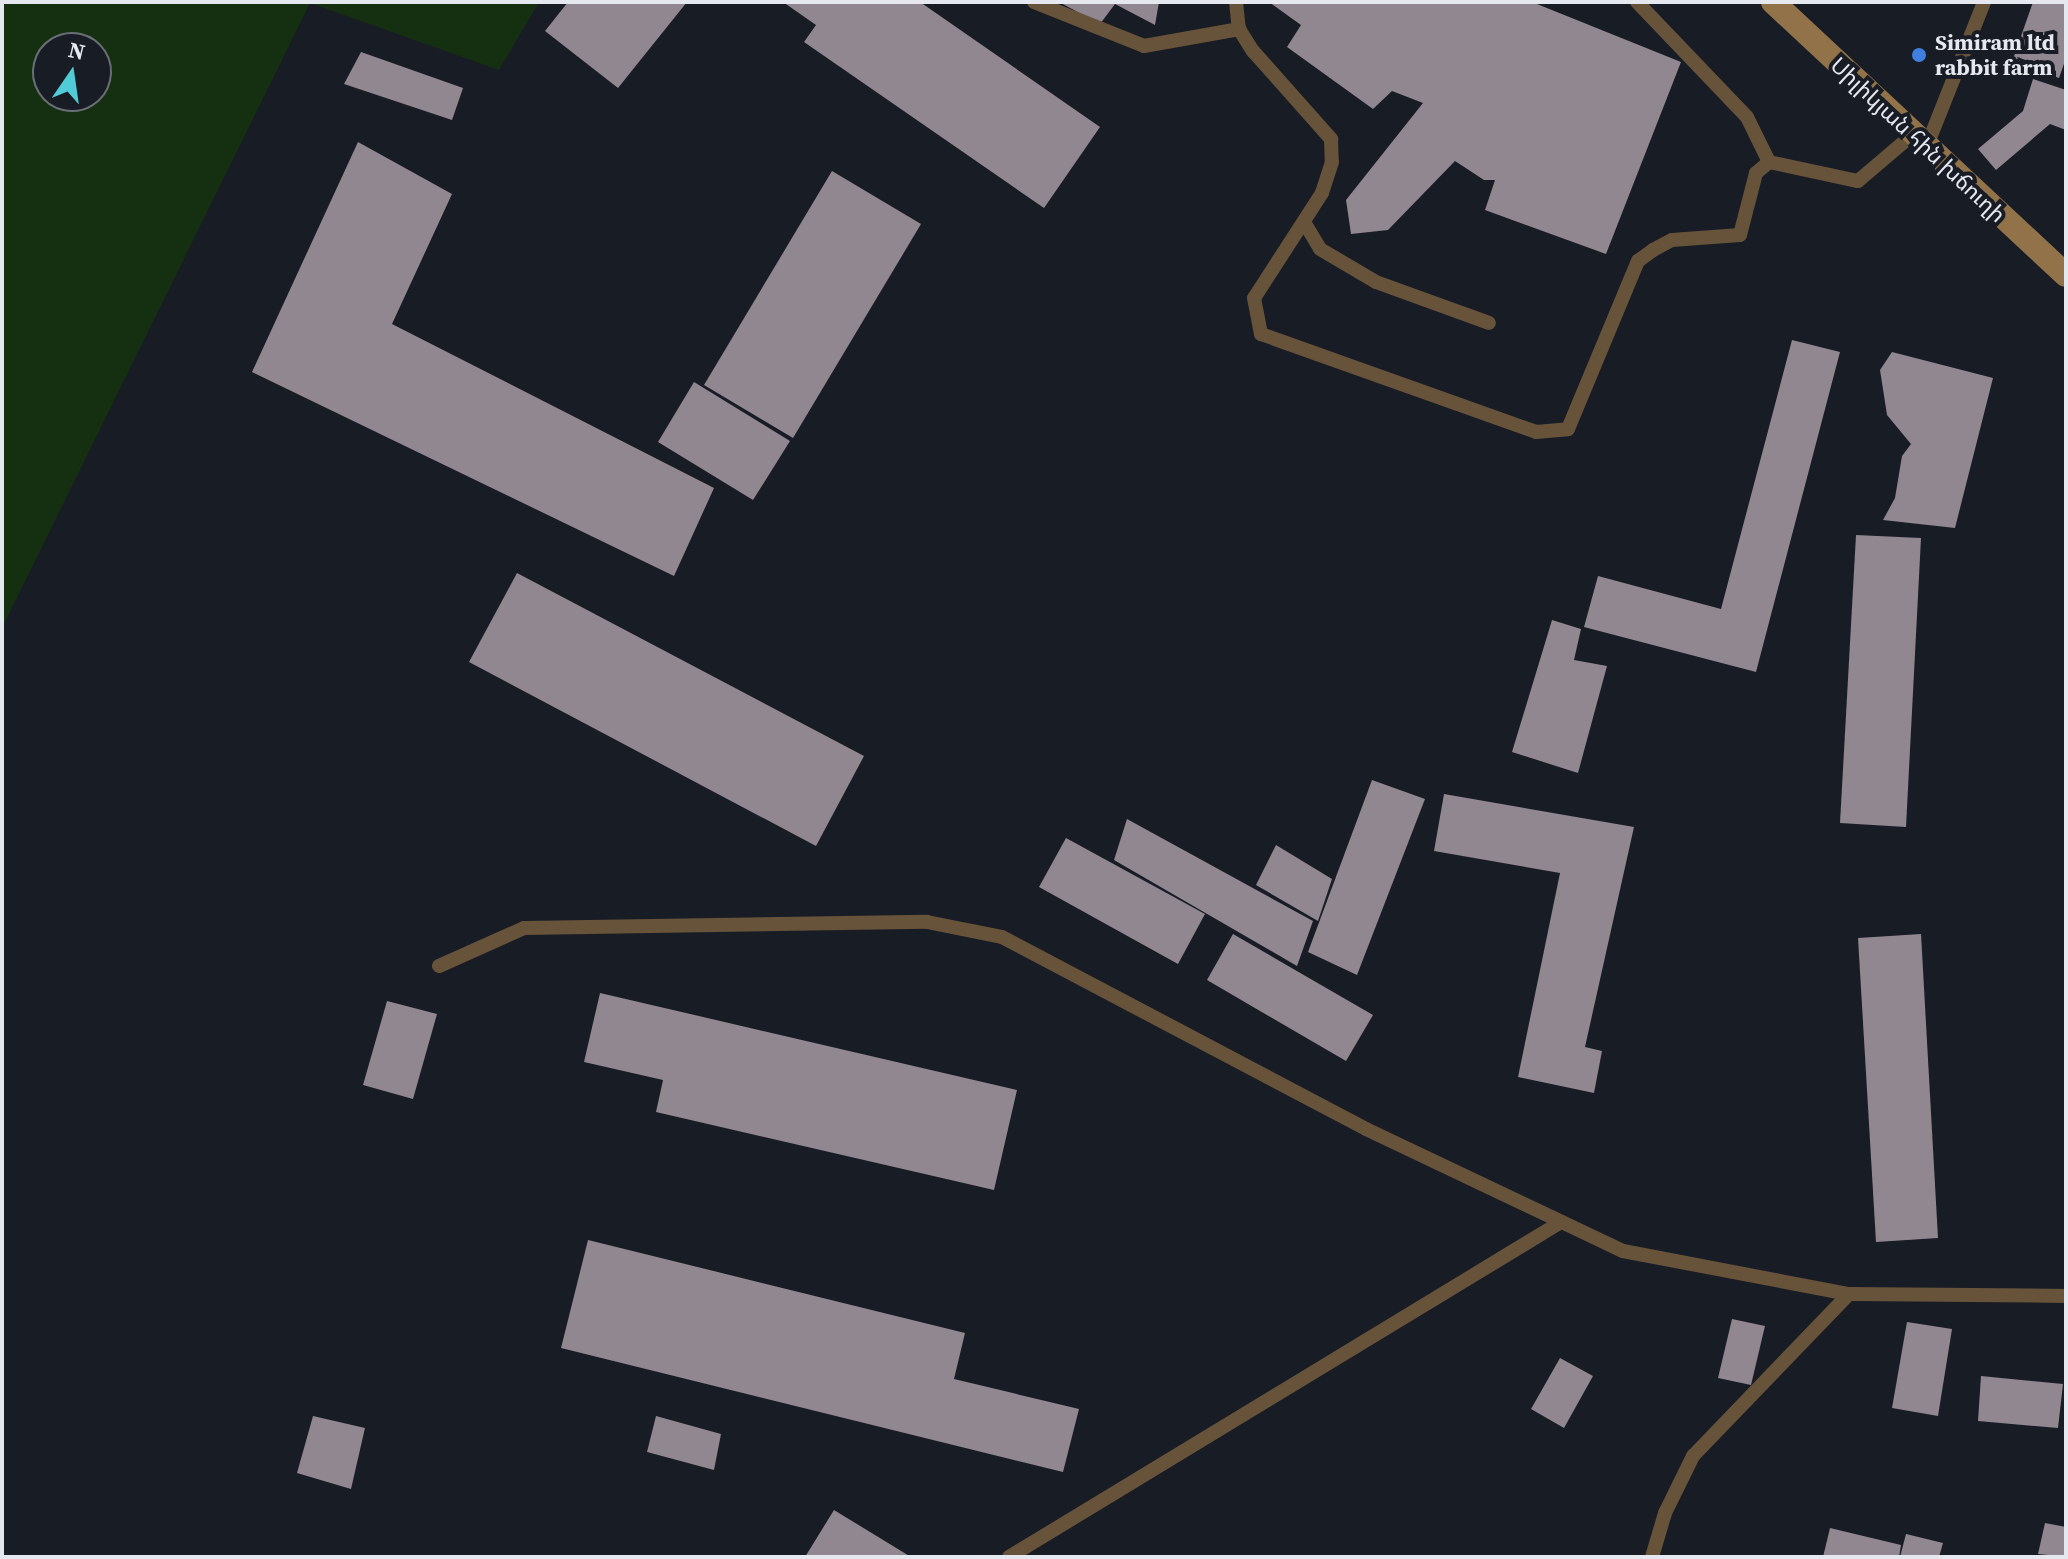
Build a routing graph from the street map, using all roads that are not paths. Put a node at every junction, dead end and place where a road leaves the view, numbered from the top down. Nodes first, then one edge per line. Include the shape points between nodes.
1 (1034, 2) edge
2 (1236, 2) edge
3 (1637, 2) edge
4 (1773, 2) edge
5 (1984, 2) edge
6 (1239, 29) junction
7 (1919, 141) junction
8 (1769, 162) junction
9 (1304, 222) junction
10 (2066, 275) edge
11 (1489, 323) dead end
12 (439, 966) dead end
13 (1561, 1222) junction
14 (1849, 1294) junction
15 (2066, 1296) edge
16 (1009, 1557) edge
17 (1652, 1557) edge

1 - 6 lane via 1144,46
2 - 6 lane
3 - 8 lane via 1747,117
4 - 7 street, Սիլիկյան հին խճուղի
5 - 7 lane
6 - 9 lane via 1331,139 1332,162
7 - 8 lane via 1858,181
7 - 10 street, Սիլիկյան հին խճուղի
8 - 9 lane via 1756,173 1740,235 1672,240 1638,261 1579,407 1568,429 1555,432 1536,432 1261,334 1254,298
9 - 11 lane via 1320,249 1376,282
12 - 13 lane via 524,928 927,922 1002,937 1366,1129
13 - 14 lane via 1623,1251
13 - 16 lane
14 - 15 lane
14 - 17 lane via 1693,1456 1665,1513

